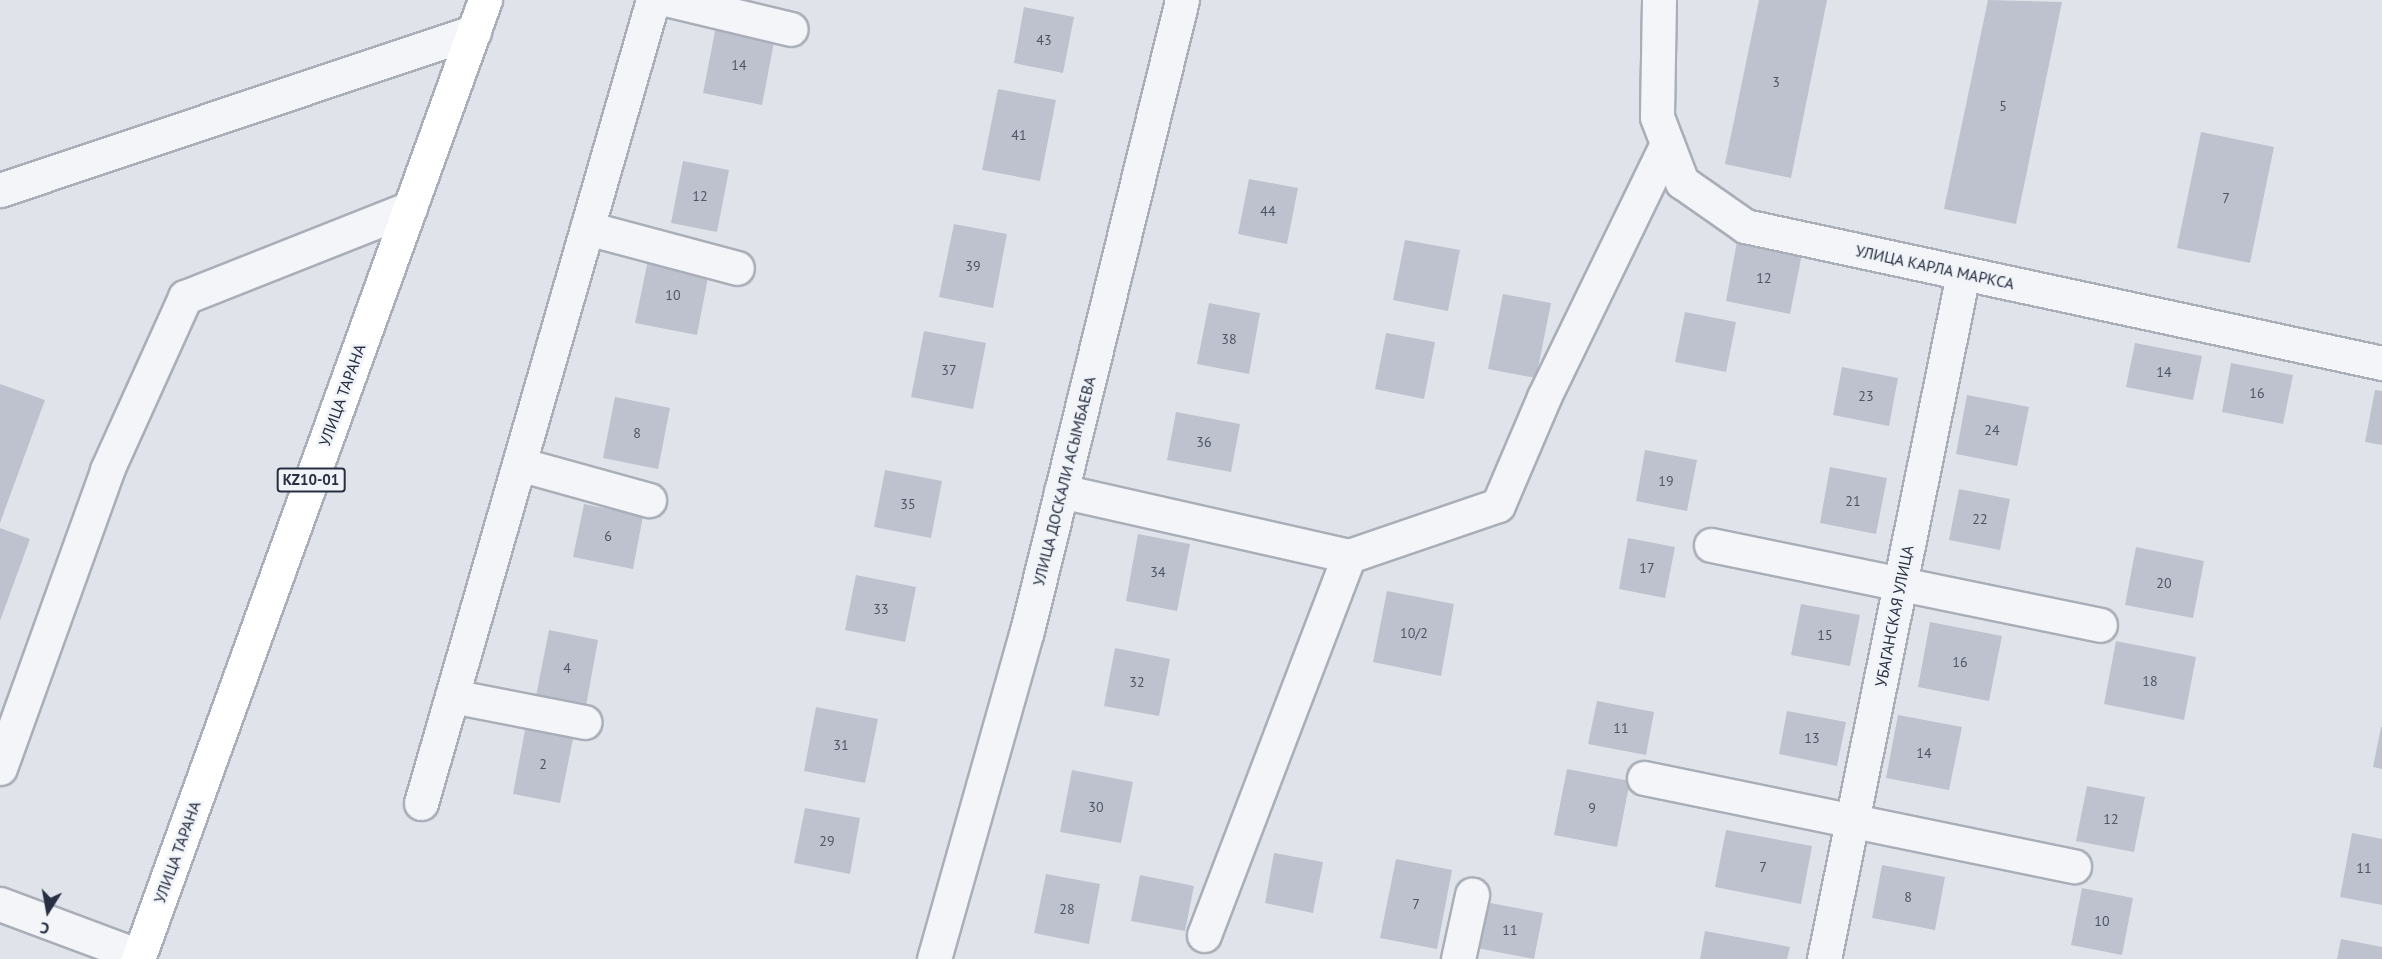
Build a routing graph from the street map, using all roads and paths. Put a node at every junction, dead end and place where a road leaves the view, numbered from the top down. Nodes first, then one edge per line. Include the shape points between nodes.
1 (485, 0) edge
2 (653, 0) edge
3 (670, 0) edge
4 (1182, 0) edge
5 (1659, 0) edge
6 (791, 29) dead end
7 (474, 31) junction
8 (1667, 144) junction
9 (0, 190) edge
10 (410, 208) junction
11 (587, 228) junction
12 (738, 268) dead end
13 (1963, 274) junction
14 (2382, 363) edge
15 (519, 464) junction
16 (1062, 491) junction
17 (649, 500) dead end
18 (1711, 545) dead end
19 (1349, 556) junction
20 (1900, 584) junction
21 (2100, 625) dead end
22 (452, 696) junction
23 (584, 722) dead end
24 (0, 768) edge
25 (1644, 778) dead end
26 (422, 802) dead end
27 (1852, 820) junction
28 (2074, 866) dead end
29 (1472, 896) dead end
30 (0, 904) edge
31 (1204, 935) dead end
32 (138, 957) edge
33 (934, 959) edge
34 (1458, 959) edge
35 (1824, 959) edge

1 - 7 main road, УЛИЦА ТАРАНА / KZ10-01
2 - 11 street
3 - 6 street
4 - 16 street, УЛИЦА ДОСКАЛИ АСЫМБАЕВА
5 - 8 street, УЛИЦА КАРЛА МАРКСА via 1657,117
7 - 9 street
7 - 10 main road, УЛИЦА ТАРАНА / KZ10-01
8 - 13 street, УЛИЦА КАРЛА МАРКСА via 1682,182 1745,226
8 - 19 street via 1544,397 1498,505
10 - 24 street via 185,297 106,470
10 - 32 main road, УЛИЦА ТАРАНА / KZ10-01
11 - 12 street
11 - 15 street
13 - 14 street, УЛИЦА КАРЛА МАРКСА
13 - 20 street, УБАГАНСКАЯ УЛИЦА
15 - 17 street
15 - 22 street
16 - 19 street
16 - 33 street, УЛИЦА ДОСКАЛИ АСЫМБАЕВА via 1027,631
18 - 20 street
19 - 31 street
20 - 21 street
20 - 27 street, УБАГАНСКАЯ УЛИЦА
22 - 23 street
22 - 26 street
25 - 27 street
27 - 28 street
27 - 35 street, УБАГАНСКАЯ УЛИЦА
29 - 34 street
30 - 32 street

